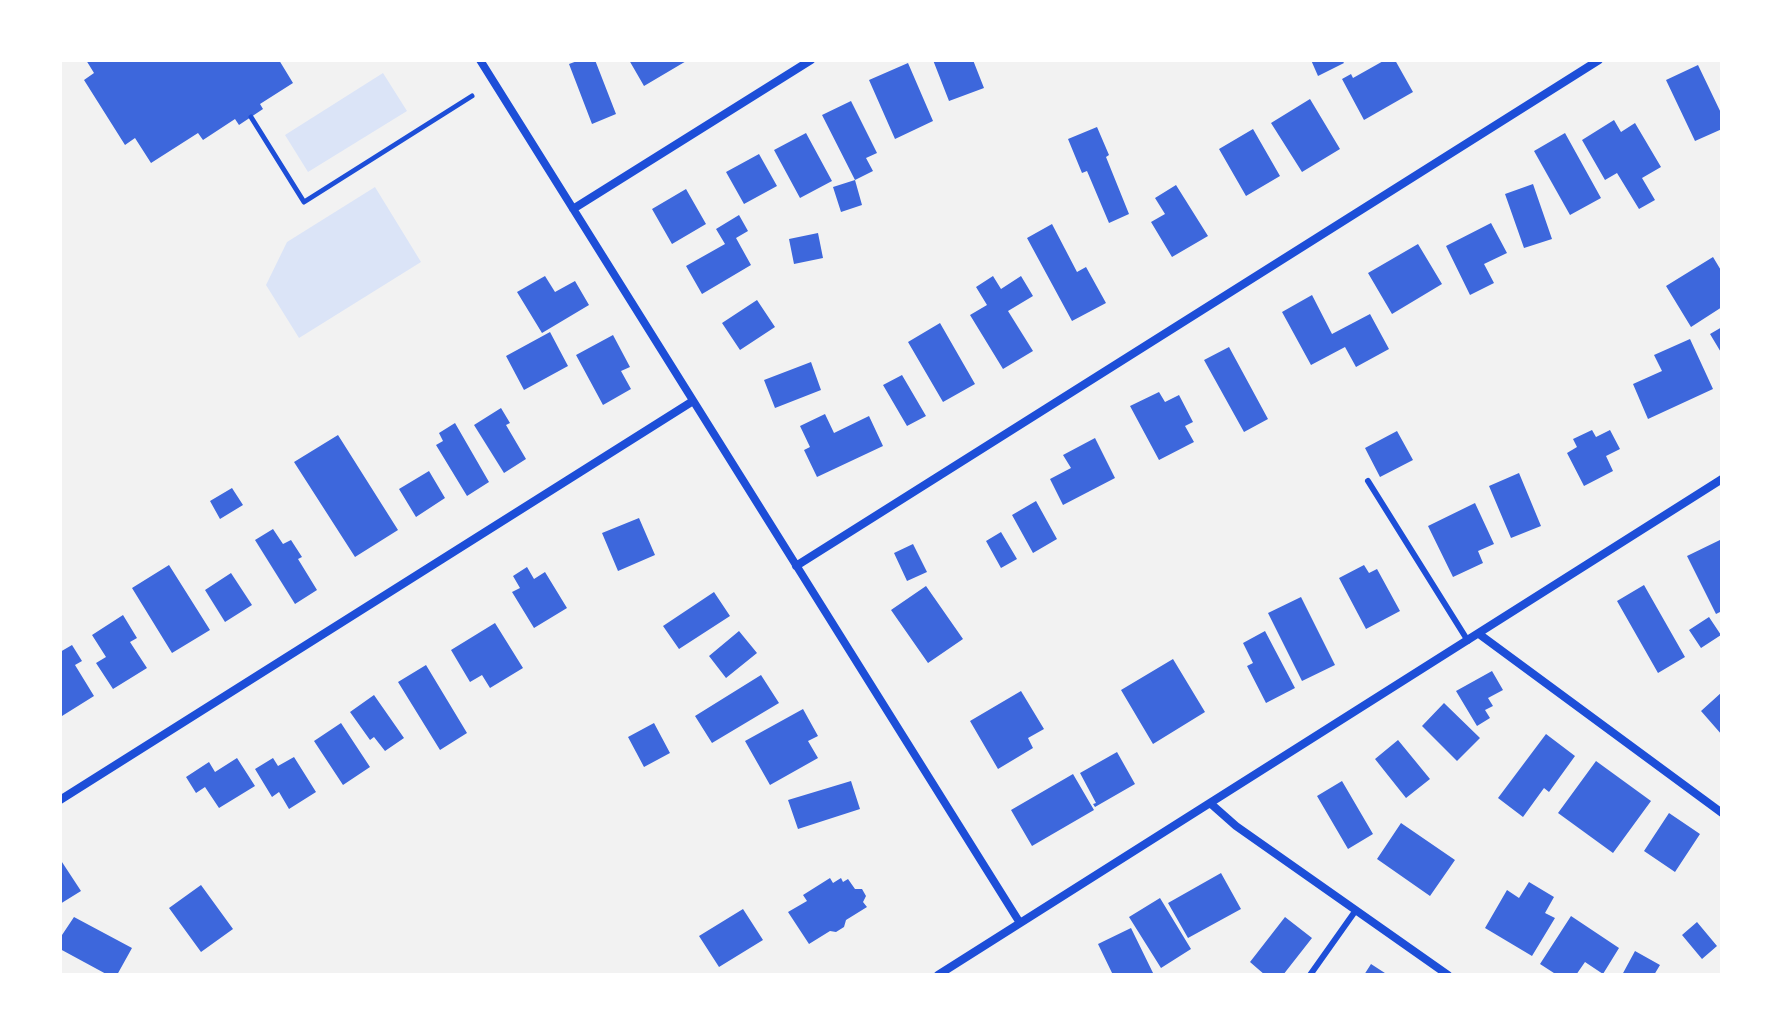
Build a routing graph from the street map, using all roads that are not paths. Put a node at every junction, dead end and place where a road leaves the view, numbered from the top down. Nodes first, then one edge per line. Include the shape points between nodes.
1 (480, 60) edge
2 (811, 60) edge
3 (1599, 60) edge
4 (573, 209) junction
5 (693, 401) junction
6 (1722, 479) edge
7 (1368, 481) dead end
8 (796, 566) junction
9 (1479, 634) junction
10 (1468, 641) junction
11 (60, 800) edge
12 (1210, 803) junction
13 (1722, 813) edge
14 (1356, 910) junction
15 (1020, 923) junction
16 (938, 975) edge
17 (1310, 975) edge
18 (1448, 975) edge

1 - 4 street
2 - 4 street
3 - 8 street
4 - 5 street
5 - 8 street
5 - 11 street
6 - 9 street
7 - 10 lane
8 - 15 street
9 - 10 street
9 - 13 street
10 - 12 street
12 - 14 street
12 - 15 street
14 - 17 lane
14 - 18 street
15 - 16 street

